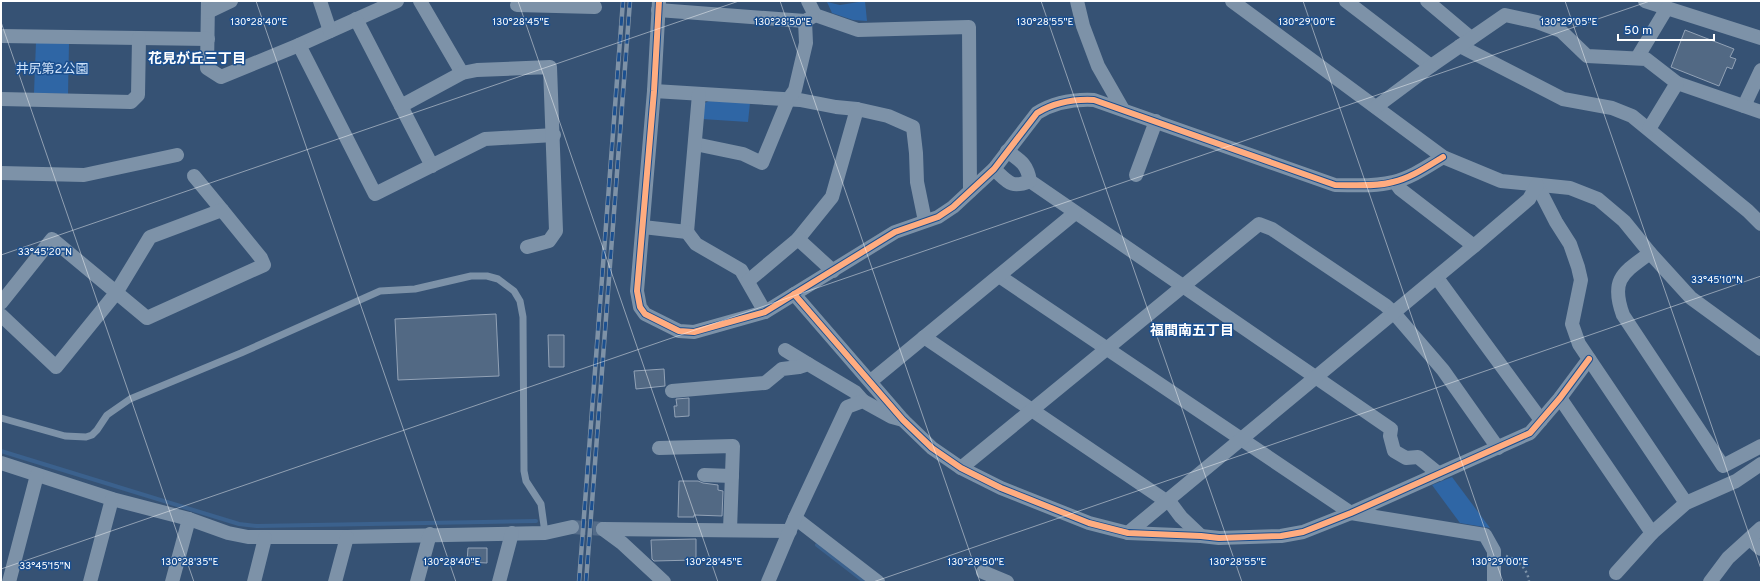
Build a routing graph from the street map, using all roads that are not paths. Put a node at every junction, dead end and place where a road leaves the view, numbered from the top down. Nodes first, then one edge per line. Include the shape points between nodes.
1 (231, 1) edge
2 (320, 1) edge
3 (397, 1) edge
4 (420, 1) edge
5 (808, 1) edge
6 (1077, 1) edge
7 (1232, 1) edge
8 (1346, 1) edge
9 (1427, 1) edge
10 (1644, 1) edge
11 (658, 5) edge
12 (208, 6) edge
13 (595, 7) dead end
14 (517, 8) edge
15 (1667, 8) junction
16 (810, 18) junction
17 (356, 19) junction
18 (330, 31) junction
19 (1, 36) edge
20 (139, 38) junction
21 (1761, 38) edge
22 (208, 39) junction
23 (1465, 42) junction
24 (299, 45) junction
25 (1637, 58) junction
26 (1431, 66) junction
27 (1761, 70) edge
28 (462, 73) junction
29 (1677, 83) junction
30 (654, 91) junction
31 (699, 94) junction
32 (1, 99) edge
33 (788, 100) junction
34 (401, 106) junction
35 (1744, 106) junction
36 (1376, 107) junction
37 (1122, 108) junction
38 (857, 109) junction
39 (1761, 112) edge
40 (1156, 121) junction
41 (1649, 129) junction
42 (554, 135) junction
43 (695, 144) junction
44 (1007, 151) junction
45 (177, 155) dead end
46 (1443, 157) junction
47 (432, 166) junction
48 (994, 169) junction
49 (1, 173) edge
50 (1136, 175) dead end
51 (194, 176) dead end
52 (1030, 181) junction
53 (1394, 182) junction
54 (1537, 184) junction
55 (970, 191) junction
56 (222, 210) junction
57 (1075, 213) junction
58 (925, 221) junction
59 (1761, 224) edge
60 (643, 227) junction
61 (688, 232) junction
62 (798, 239) junction
63 (1474, 246) junction
64 (527, 247) dead end
65 (1650, 252) junction
66 (833, 270) junction
67 (998, 276) junction
68 (1437, 278) junction
69 (748, 281) junction
70 (1183, 286) junction
71 (116, 293) junction
72 (794, 294) junction
73 (1, 303) edge
74 (765, 312) junction
75 (1394, 313) junction
76 (3, 321) edge
77 (924, 337) junction
78 (1107, 349) junction
79 (1761, 349) edge
80 (785, 350) dead end
81 (1589, 359) junction
82 (808, 364) junction
83 (1316, 377) junction
84 (870, 381) junction
85 (672, 391) dead end
86 (1560, 398) junction
87 (863, 401) junction
88 (1032, 410) junction
89 (1, 418) edge
90 (903, 420) junction
91 (1541, 420) junction
92 (1241, 439) junction
93 (1761, 446) edge
94 (660, 448) dead end
95 (1498, 448) junction
96 (1, 463) edge
97 (1761, 464) edge
98 (961, 468) junction
99 (1439, 474) junction
100 (37, 475) junction
101 (704, 475) dead end
102 (732, 476) junction
103 (112, 499) junction
104 (1166, 501) junction
105 (1686, 503) junction
106 (1350, 513) junction
107 (795, 518) junction
108 (189, 519) junction
109 (572, 528) tunnel mouth
110 (1761, 528) edge
111 (730, 530) junction
112 (790, 531) junction
113 (545, 533) junction
114 (1128, 533) junction
115 (1652, 533) junction
116 (430, 534) junction
117 (512, 534) junction
118 (1201, 536) junction
119 (347, 537) junction
120 (265, 538) junction
121 (1750, 539) junction
122 (1761, 549) edge
123 (983, 572) dead end
124 (1616, 573) dead end
125 (9, 582) edge
126 (90, 582) edge
127 (172, 582) edge
128 (254, 582) edge
129 (335, 582) edge
130 (417, 582) edge
131 (499, 582) edge
132 (664, 582) edge
133 (768, 582) edge
134 (878, 582) edge
135 (1007, 582) edge
136 (1494, 582) edge
137 (1710, 582) edge

1 - 12 street
2 - 18 street
3 - 17 street
4 - 28 street
5 - 16 street
6 - 37 street via 1098,66
7 - 36 street
8 - 26 street
9 - 23 street
10 - 15 street
11 - 16 street
11 - 30 street
12 - 22 street
13 - 14 street
15 - 21 street
15 - 25 street
16 - 33 street via 795,90
16 - 55 street via 858,30 969,27
17 - 18 street
17 - 34 street
18 - 24 street
19 - 20 street
20 - 22 street
20 - 32 street via 138,95 131,102
22 - 24 street via 207,68 221,77
23 - 25 street via 1505,15 1537,22 1561,32 1587,56
23 - 26 street
23 - 41 street via 1563,99 1612,108 1632,116
24 - 47 street via 376,194
25 - 29 street via 1646,59
26 - 36 street
27 - 35 street
28 - 34 street
28 - 42 street via 550,67
29 - 35 street
29 - 41 street
30 - 31 street
30 - 60 street
31 - 33 street
31 - 43 street
33 - 38 street
33 - 43 street via 762,163 743,154
34 - 47 street
35 - 39 street
36 - 46 street
37 - 40 street
37 - 44 street via 1094,100 1078,99 1046,108 1037,113
38 - 58 street via 888,116 913,127 917,182
38 - 62 street via 832,197
40 - 50 street
40 - 53 street via 1335,185 1370,186
41 - 59 street
42 - 47 street via 485,139
42 - 64 street via 556,231 549,241
43 - 61 street
44 - 48 street
44 - 52 street via 1025,164
45 - 49 street via 84,175
46 - 53 street via 1422,170
46 - 54 street via 1501,181
48 - 52 street via 1013,184 1019,186
48 - 55 street
51 - 56 street
52 - 57 street
53 - 63 street
54 - 63 street via 1529,199
54 - 65 street via 1570,188 1598,199 1624,221
54 - 81 street via 1570,244 1578,267 1580,280 1572,324 1579,344
55 - 58 street via 953,207 938,217
56 - 71 street via 150,238
56 - 71 street via 264,265 147,318
57 - 67 street
57 - 70 street
58 - 66 street via 895,232
60 - 61 street
60 - 74 street via 637,291 640,307 645,314 679,331 694,332
61 - 69 street via 696,244 741,270
62 - 66 street
62 - 69 street
63 - 68 street
65 - 79 street via 1691,298
65 - 93 street via 1625,271 1619,281 1617,298 1623,315 1723,466
66 - 72 street
67 - 77 street
67 - 78 street
68 - 75 street
68 - 91 street
69 - 74 street
70 - 75 street via 1259,224 1272,229
70 - 78 street
70 - 83 street
71 - 73 street via 52,239
71 - 76 street via 56,367
72 - 74 street
72 - 84 street
75 - 83 street
75 - 95 street via 1443,370
77 - 84 street
77 - 88 street
78 - 88 street
78 - 92 street
80 - 82 street
81 - 86 street
81 - 105 street
82 - 85 street via 782,369 765,383
82 - 87 street via 855,392
83 - 92 street
83 - 99 street via 1391,429 1394,451 1406,458 1418,457
84 - 90 street
86 - 91 street
86 - 115 street
87 - 90 street via 892,418
87 - 107 street via 847,407
88 - 98 street
88 - 104 street
89 - 113 lane via 65,436 86,437 97,430 107,415 130,399 380,291 415,289 471,276 487,276 498,280 514,292 520,301 523,317 524,471 526,481 541,504
90 - 98 street via 932,448
91 - 95 street via 1530,433
92 - 104 street
92 - 106 street
94 - 102 street via 733,446
95 - 99 street
96 - 100 street
97 - 105 street via 1736,481
98 - 114 street via 1001,488 1089,523
99 - 106 street
100 - 103 street
100 - 125 street
101 - 102 street
102 - 111 street
103 - 108 street
103 - 126 street
104 - 114 street
104 - 118 street
105 - 115 street
106 - 118 street via 1303,532 1281,536
106 - 136 street via 1485,535 1494,551
107 - 112 street
107 - 134 street
108 - 120 street via 228,533
108 - 127 street
109 - 113 street
110 - 121 street
111 - 112 street
111 - 132 street via 603,529
112 - 133 street
113 - 117 street
114 - 118 street
115 - 124 street
116 - 117 street
116 - 119 street
116 - 130 street
117 - 131 street
119 - 120 street
119 - 129 street
120 - 128 street
121 - 122 street
121 - 137 street via 1728,558
123 - 135 street

